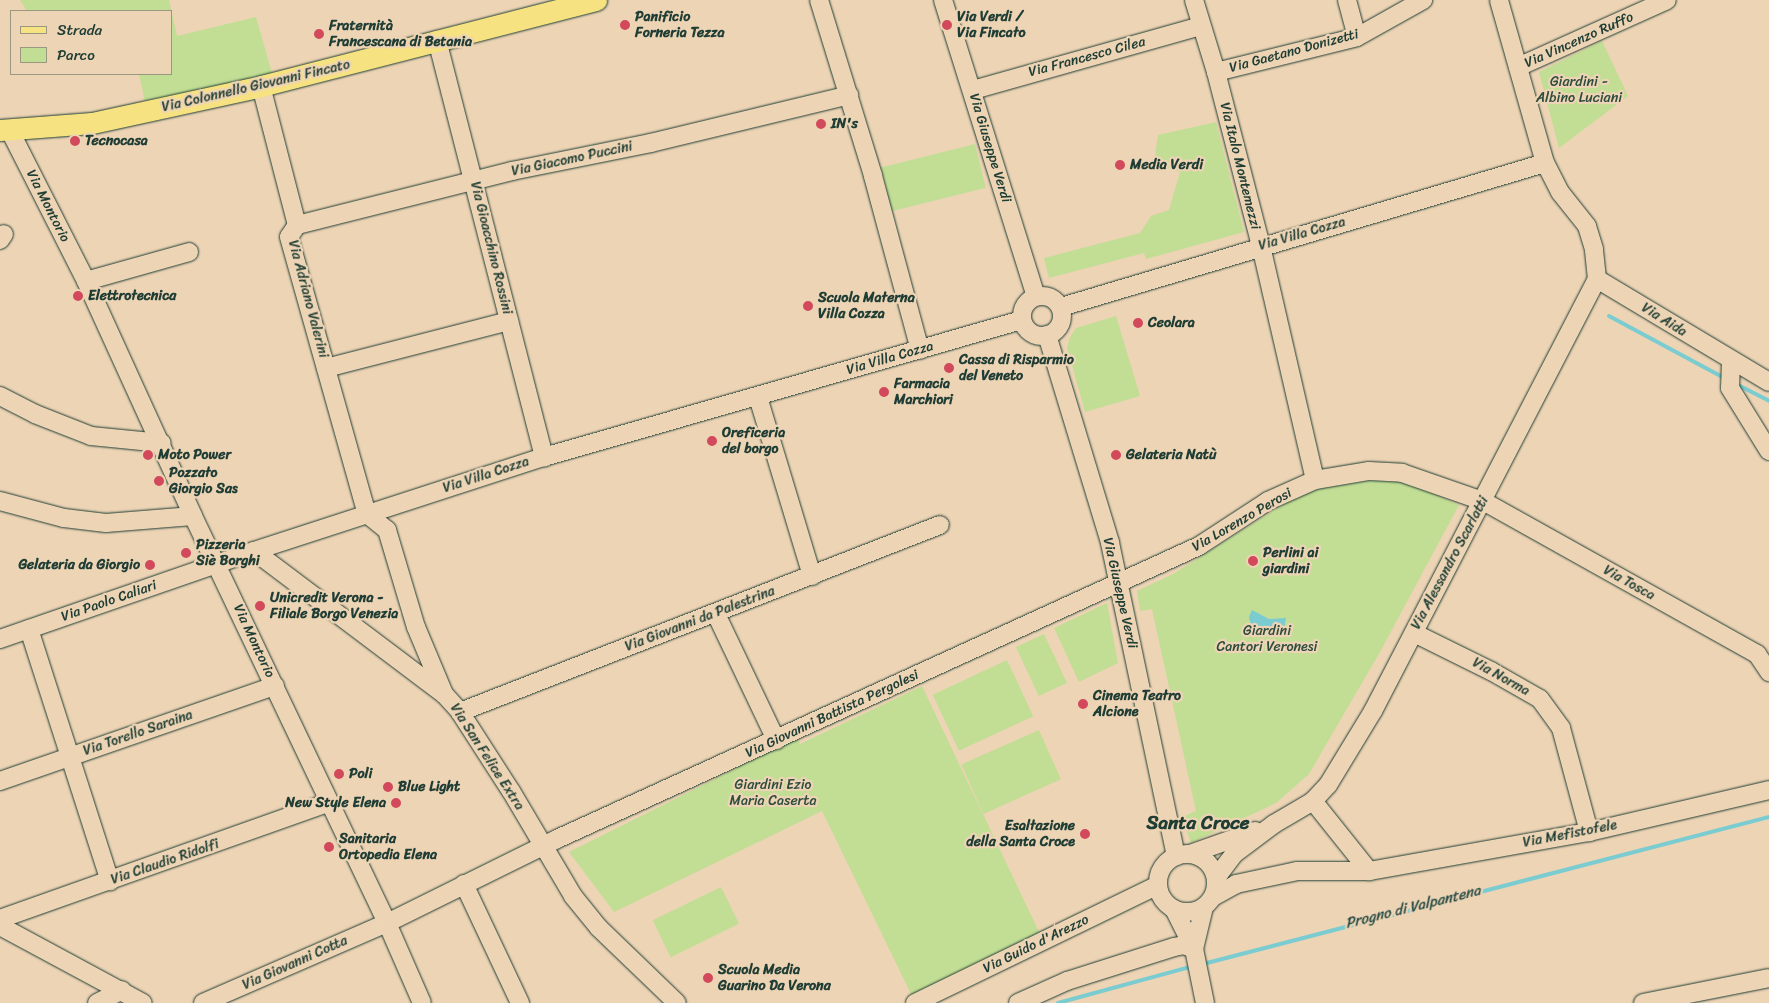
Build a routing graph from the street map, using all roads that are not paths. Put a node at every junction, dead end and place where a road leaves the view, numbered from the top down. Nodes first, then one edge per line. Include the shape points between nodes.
1 (596, 0) edge
2 (819, 0) edge
3 (943, 0) edge
4 (1194, 0) edge
5 (1347, 0) edge
6 (1423, 0) edge
7 (1499, 0) edge
8 (1667, 0) edge
9 (1201, 26) junction
10 (1357, 37) junction
11 (437, 40) junction
12 (1518, 68) junction
13 (1216, 72) junction
14 (261, 86) junction
15 (972, 90) junction
16 (849, 95) junction
17 (5, 131) edge
18 (1545, 163) junction
19 (475, 181) junction
20 (297, 225) junction
21 (1260, 246) junction
22 (189, 252) dead end
23 (1597, 279) junction
24 (86, 281) junction
25 (1036, 296) junction
26 (1061, 307) junction
27 (1022, 320) junction
28 (509, 322) junction
29 (1047, 335) junction
30 (920, 350) junction
31 (1731, 361) junction
32 (326, 368) junction
33 (1769, 382) edge
34 (0, 396) edge
35 (758, 396) junction
36 (162, 443) junction
37 (1769, 451) edge
38 (544, 457) junction
39 (1315, 480) junction
40 (0, 501) edge
41 (1482, 501) junction
42 (367, 514) junction
43 (193, 516) junction
44 (940, 525) dead end
45 (254, 551) junction
46 (218, 564) junction
47 (812, 576) junction
48 (1119, 581) junction
49 (716, 614) junction
50 (416, 627) junction
51 (29, 629) junction
52 (1414, 633) junction
53 (0, 639) edge
54 (406, 664) junction
55 (1769, 672) edge
56 (275, 686) junction
57 (444, 694) junction
58 (460, 712) junction
59 (776, 740) junction
60 (69, 757) junction
61 (0, 781) edge
62 (1769, 790) edge
63 (1313, 801) junction
64 (328, 803) junction
65 (1274, 824) junction
66 (1589, 832) junction
67 (544, 845) junction
68 (1183, 854) junction
69 (1369, 871) junction
70 (1216, 878) junction
71 (110, 881) junction
72 (464, 884) junction
73 (1158, 885) junction
74 (1208, 902) junction
75 (1174, 909) junction
76 (0, 919) edge
77 (387, 922) junction
78 (0, 926) edge
79 (1195, 950) junction
80 (1769, 978) edge
81 (122, 990) junction
82 (97, 1003) edge
83 (143, 1003) edge
84 (203, 1003) edge
85 (422, 1003) edge
86 (520, 1003) edge
87 (677, 1003) edge
88 (915, 1003) edge
89 (1018, 1003) edge
90 (1205, 1003) edge
91 (1643, 1003) edge

1 - 11 main road, Via Colonnello Giovanni Fincato
2 - 16 street
3 - 15 street, Via Giuseppe Verdi
4 - 9 street, Via Italo Montemezzi
5 - 10 street
6 - 10 street, Via Gaetano Donizetti
7 - 12 street
8 - 12 street, Via Vincenzo Ruffo
9 - 13 street, Via Italo Montemezzi
9 - 15 street, Via Francesco Cilea
10 - 13 street, Via Gaetano Donizetti
11 - 14 main road, Via Colonnello Giovanni Fincato
11 - 19 street, Via Gioacchino Rossini
12 - 18 street
13 - 21 street, Via Italo Montemezzi
14 - 17 main road, Via Colonnello Giovanni Fincato via 92,124
14 - 20 street, Via Adriano Valerini
15 - 25 street, Via Giuseppe Verdi
16 - 19 street, Via Giacomo Puccini
16 - 30 street
17 - 24 street, Via Montorio
18 - 21 street, Via Villa Cozza
18 - 23 street via 1560,192 1587,226 1594,248
19 - 20 street, Via Giacomo Puccini
19 - 28 street, Via Gioacchino Rossini
20 - 32 street, Via Adriano Valerini via 289,237
21 - 26 street, Via Villa Cozza
21 - 39 street, Via Italo Montemezzi
22 - 24 street
23 - 31 street, Via Aida
23 - 41 street, Via Alessandro Scarlatti
24 - 36 street, Via Montorio
25 - 26 street via 1050,297
25 - 27 street via 1023,308
26 - 29 street via 1062,321
27 - 29 street via 1032,333
27 - 30 street, Via Villa Cozza
28 - 32 street, Via Adriano Valerini
28 - 38 street, Via Gioacchino Rossini
29 - 48 street, Via Giuseppe Verdi
30 - 35 street, Via Villa Cozza
31 - 33 street, Via Aida
31 - 37 street via 1730,388
32 - 42 street, Via Adriano Valerini
34 - 36 street via 91,436
35 - 38 street, Via Villa Cozza
35 - 47 street
36 - 43 street, Via Montorio
38 - 42 street, Via Villa Cozza
39 - 41 street, Via Lorenzo Perosi via 1369,471 1402,473
39 - 48 street, Via Lorenzo Perosi via 1268,501 1199,546
40 - 43 street via 64,518 106,523
41 - 52 street, Via Alessandro Scarlatti
41 - 55 street, Via Tosca via 1757,654
42 - 45 street, Via Villa Cozza
42 - 50 street via 387,530
43 - 46 street, Via Montorio
44 - 47 street, Via Giovanni da Palestrina
45 - 46 street, Via Villa Cozza
45 - 54 street, Via San Felice Extra
46 - 51 street, Via Paolo Caliari
46 - 56 street, Via Montorio
47 - 49 street, Via Giovanni da Palestrina
48 - 59 street, Via Giovanni Battista Pergolesi
48 - 68 street, Via Giuseppe Verdi
49 - 58 street, Via Giovanni da Palestrina
49 - 59 street
50 - 54 street via 411,657
50 - 57 street
51 - 53 street, Via Paolo Caliari
51 - 60 street
52 - 63 street, Via Alessandro Scarlatti via 1328,785
52 - 66 street, Via Norma via 1540,699 1561,728
54 - 57 street, Via San Felice Extra
56 - 60 street, Via Torello Saraina
56 - 64 street, Via Montorio
57 - 58 street, Via San Felice Extra
58 - 67 street, Via San Felice Extra
59 - 67 street, Via Giovanni Battista Pergolesi
60 - 61 street, Via Torello Saraina
60 - 71 street
62 - 66 street, Via Mefistofele
63 - 65 street, Via Alessandro Scarlatti
63 - 69 street
64 - 71 street, Via Claudio Ridolfi
64 - 77 street, Via Montorio
65 - 68 street, Via Alessandro Scarlatti
65 - 70 street, Via Alessandro Scarlatti via 1234,854
66 - 69 street, Via Mefistofele
67 - 72 street
67 - 87 street, Via San Felice Extra via 573,896 599,928
68 - 70 street via 1207,861
68 - 73 street via 1162,867
69 - 74 street, Via Mefistofele via 1297,871 1236,884
70 - 74 street
71 - 76 street, Via Claudio Ridolfi
72 - 77 street
72 - 86 street
73 - 75 street via 1161,895
73 - 88 street, Via Guido d'Arezzo
74 - 75 street via 1189,912
74 - 79 street
75 - 79 street
77 - 84 street, Via Giovanni Cotta
77 - 85 street, Via Montorio
78 - 81 street
79 - 89 street via 1184,944 1067,981
79 - 90 street
80 - 91 street
81 - 82 street
81 - 83 street

